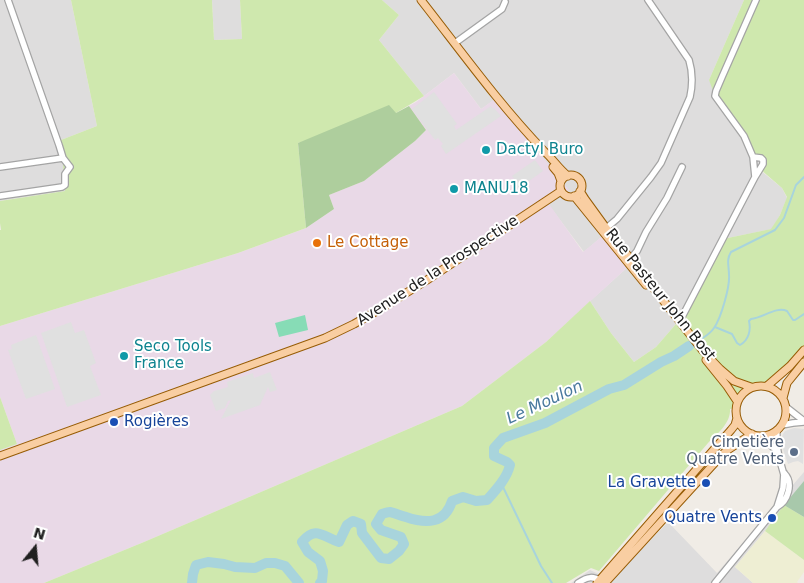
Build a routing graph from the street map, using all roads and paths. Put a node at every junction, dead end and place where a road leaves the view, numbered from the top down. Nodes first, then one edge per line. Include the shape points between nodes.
1 (8, 0) edge
2 (421, 0) edge
3 (648, 0) edge
4 (756, 0) edge
5 (505, 2) dead end
6 (455, 43) junction
7 (522, 127) junction
8 (753, 157) junction
9 (63, 158) junction
10 (0, 167) edge
11 (682, 167) dead end
12 (568, 176) junction
13 (754, 177) junction
14 (561, 181) junction
15 (561, 191) junction
16 (577, 193) junction
17 (0, 196) edge
18 (604, 229) junction
19 (631, 258) junction
20 (679, 321) junction
21 (689, 337) junction
22 (804, 350) edge
23 (702, 352) junction
24 (804, 362) edge
25 (767, 386) junction
26 (751, 387) junction
27 (783, 398) junction
28 (737, 401) junction
29 (786, 406) junction
30 (737, 418) junction
31 (804, 422) edge
32 (779, 428) junction
33 (752, 434) junction
34 (761, 436) junction
35 (777, 451) junction
36 (0, 456) edge
37 (784, 473) junction
38 (777, 507) junction
39 (602, 582) edge
40 (578, 583) edge
41 (715, 583) edge

1 - 9 street
2 - 6 main road
3 - 18 street via 689,60 692,70 690,97 661,163 617,219
4 - 8 street via 715,96 744,136
5 - 6 street via 502,8
6 - 7 main road
7 - 12 main road
7 - 14 main road
8 - 13 street
8 - 13 street via 763,160
9 - 10 street
9 - 17 street via 70,167 62,187
11 - 19 street via 668,198
12 - 14 main road
12 - 16 main road via 580,180 581,187
13 - 20 street
14 - 15 main road
15 - 16 main road via 566,195
15 - 36 main road, Avenue de la Prospective via 427,280 347,328
16 - 18 main road, Rue Pasteur John Bost
18 - 19 main road, Rue Pasteur John Bost
18 - 21 main road, Rue Pasteur John Bost
19 - 20 main road, Rue Pasteur John Bost
20 - 21 main road, Rue Pasteur John Bost
21 - 23 main road, Rue Pasteur John Bost
22 - 25 main road
23 - 26 main road, Rue Pasteur John Bost via 734,381
23 - 28 main road, Rue Pasteur John Bost
24 - 27 main road via 787,383
25 - 26 main road
25 - 27 main road
26 - 28 main road
27 - 29 main road
28 - 30 main road
29 - 31 street
29 - 32 main road via 785,420
30 - 33 main road via 742,428
30 - 39 main road via 735,425
31 - 32 street
32 - 34 main road
32 - 35 street
33 - 34 main road
33 - 39 main road via 726,451
34 - 35 street
35 - 37 street
37 - 38 street
37 - 38 street via 786,485 791,487 785,500
38 - 41 street
39 - 40 street via 590,577

